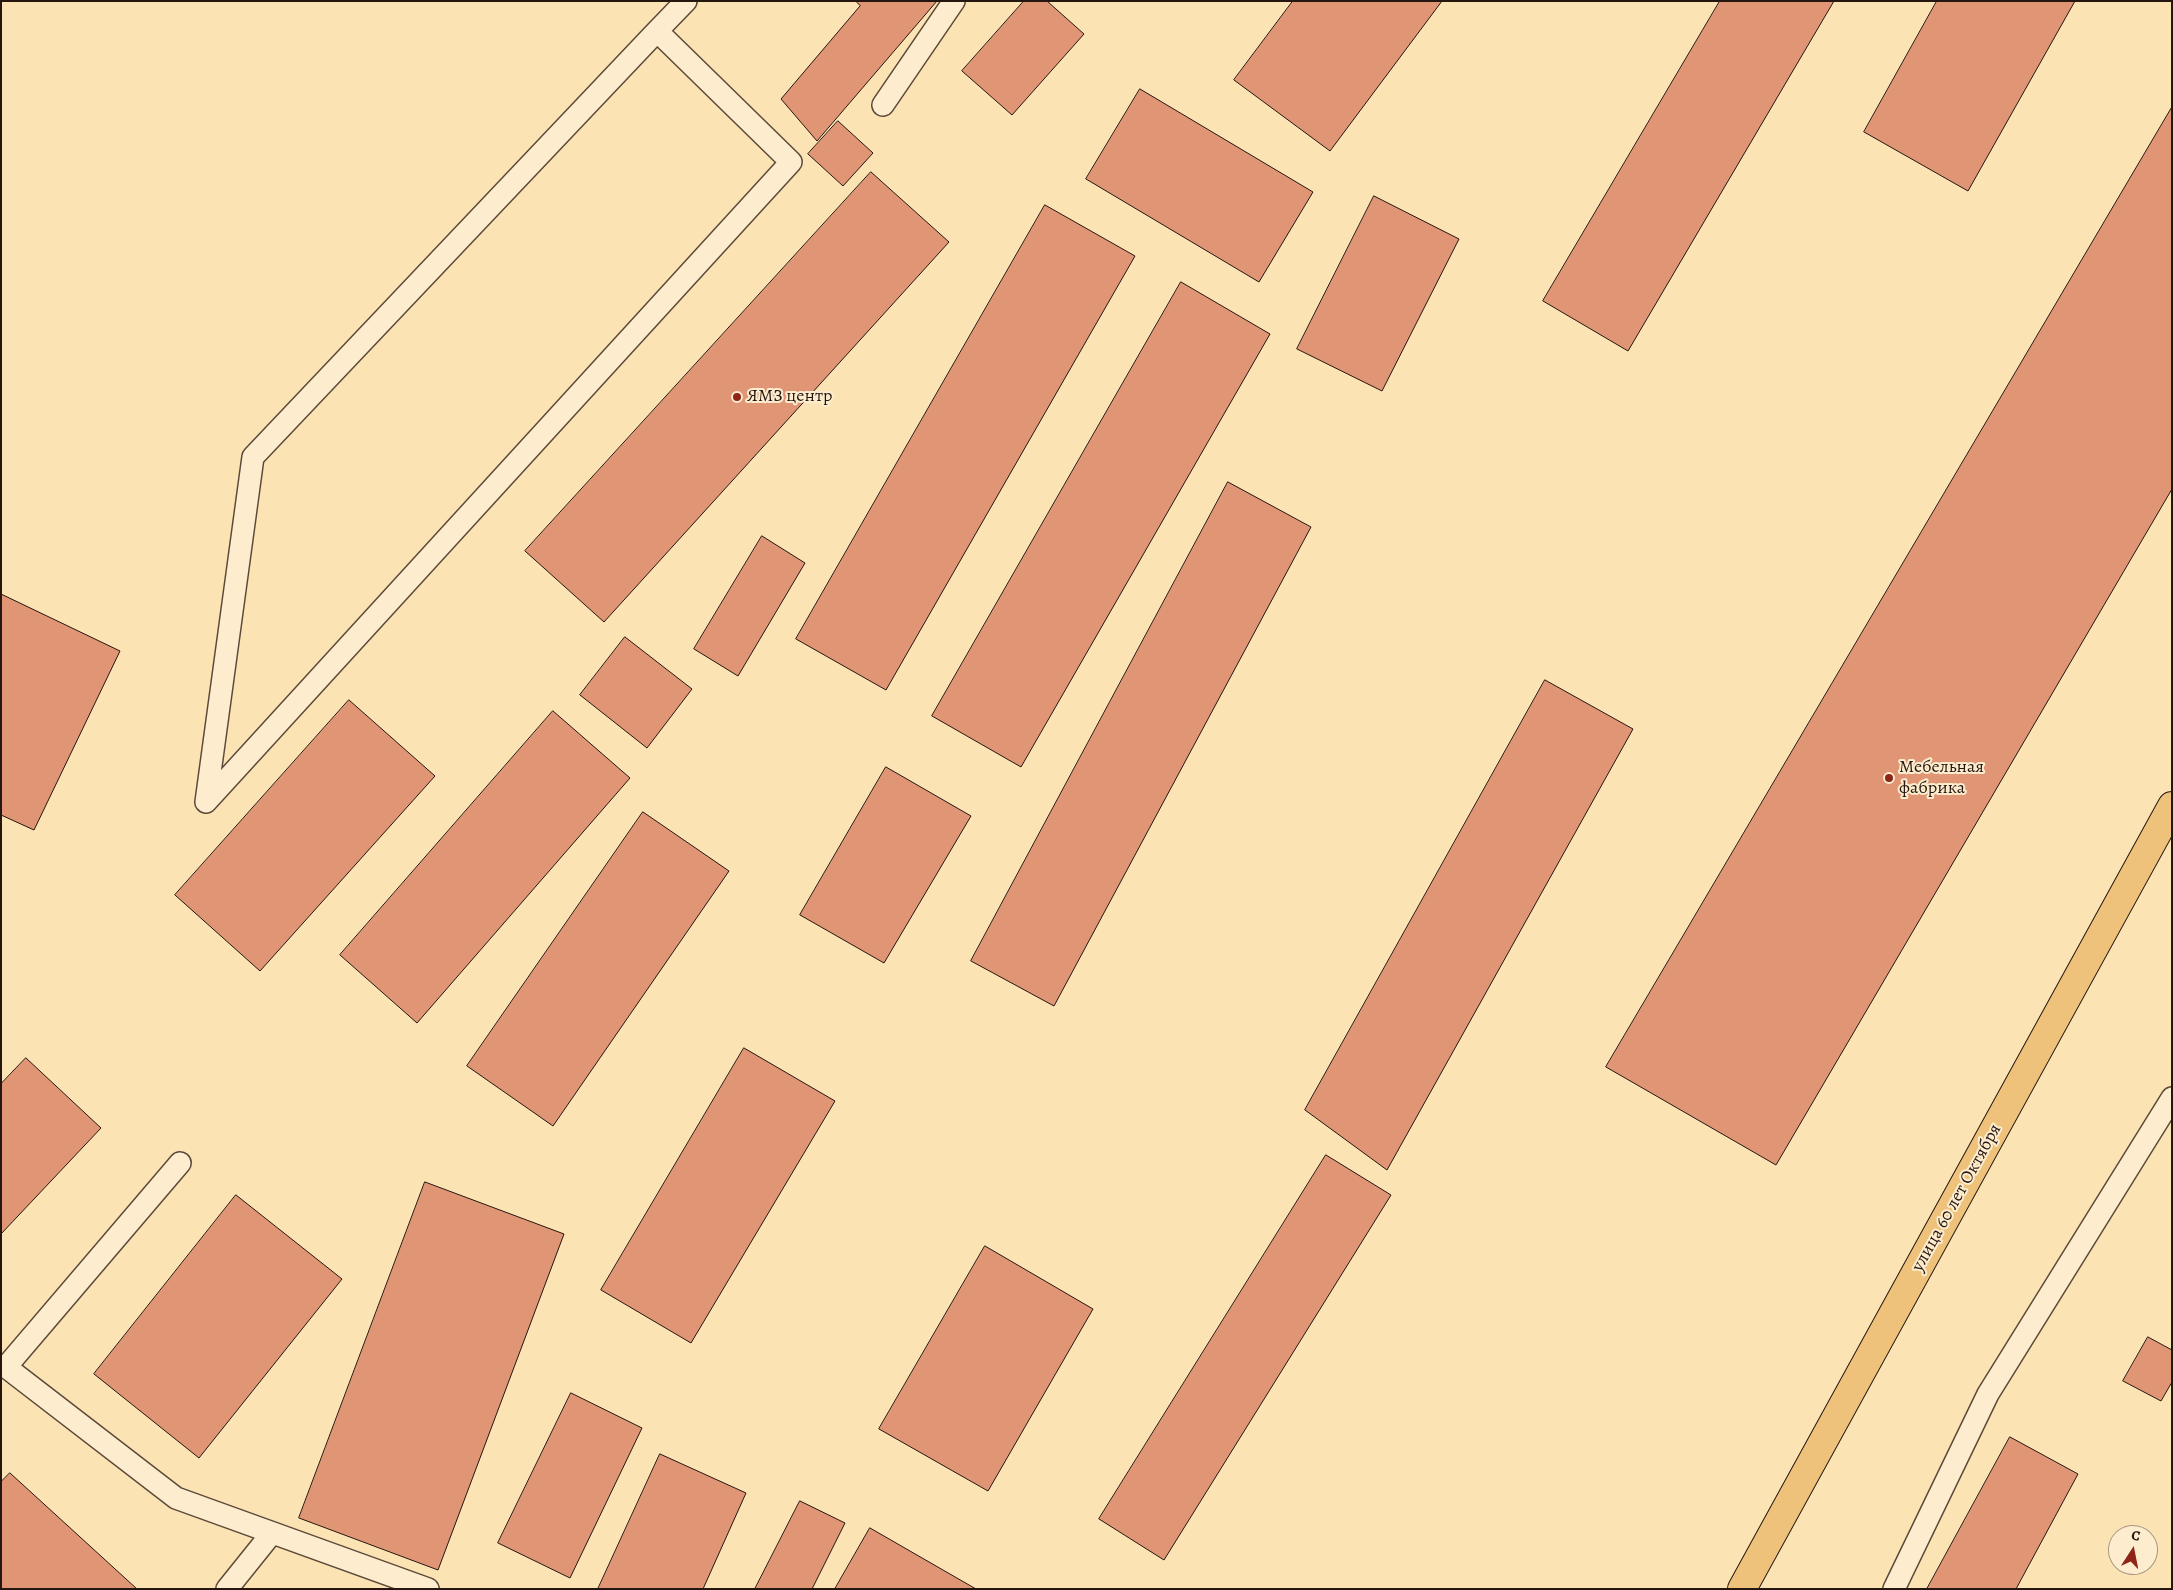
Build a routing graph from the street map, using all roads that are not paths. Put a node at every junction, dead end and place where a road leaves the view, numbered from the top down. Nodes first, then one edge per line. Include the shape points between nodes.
1 (686, 1) edge
2 (954, 1) edge
3 (657, 31) junction
4 (883, 105) dead end
5 (2172, 806) edge
6 (2172, 1098) edge
7 (180, 1163) dead end
8 (4, 1369) edge
9 (272, 1533) junction
10 (227, 1589) edge
11 (428, 1589) edge
12 (1742, 1589) edge
13 (1894, 1589) edge

1 - 3 lane
2 - 4 lane
3 - 3 lane via 791,162 206,802 253,457
5 - 12 main road, улица 60 лет Октября
6 - 13 lane via 1988,1394
7 - 8 lane
8 - 9 lane via 176,1498
9 - 10 lane
9 - 11 lane

